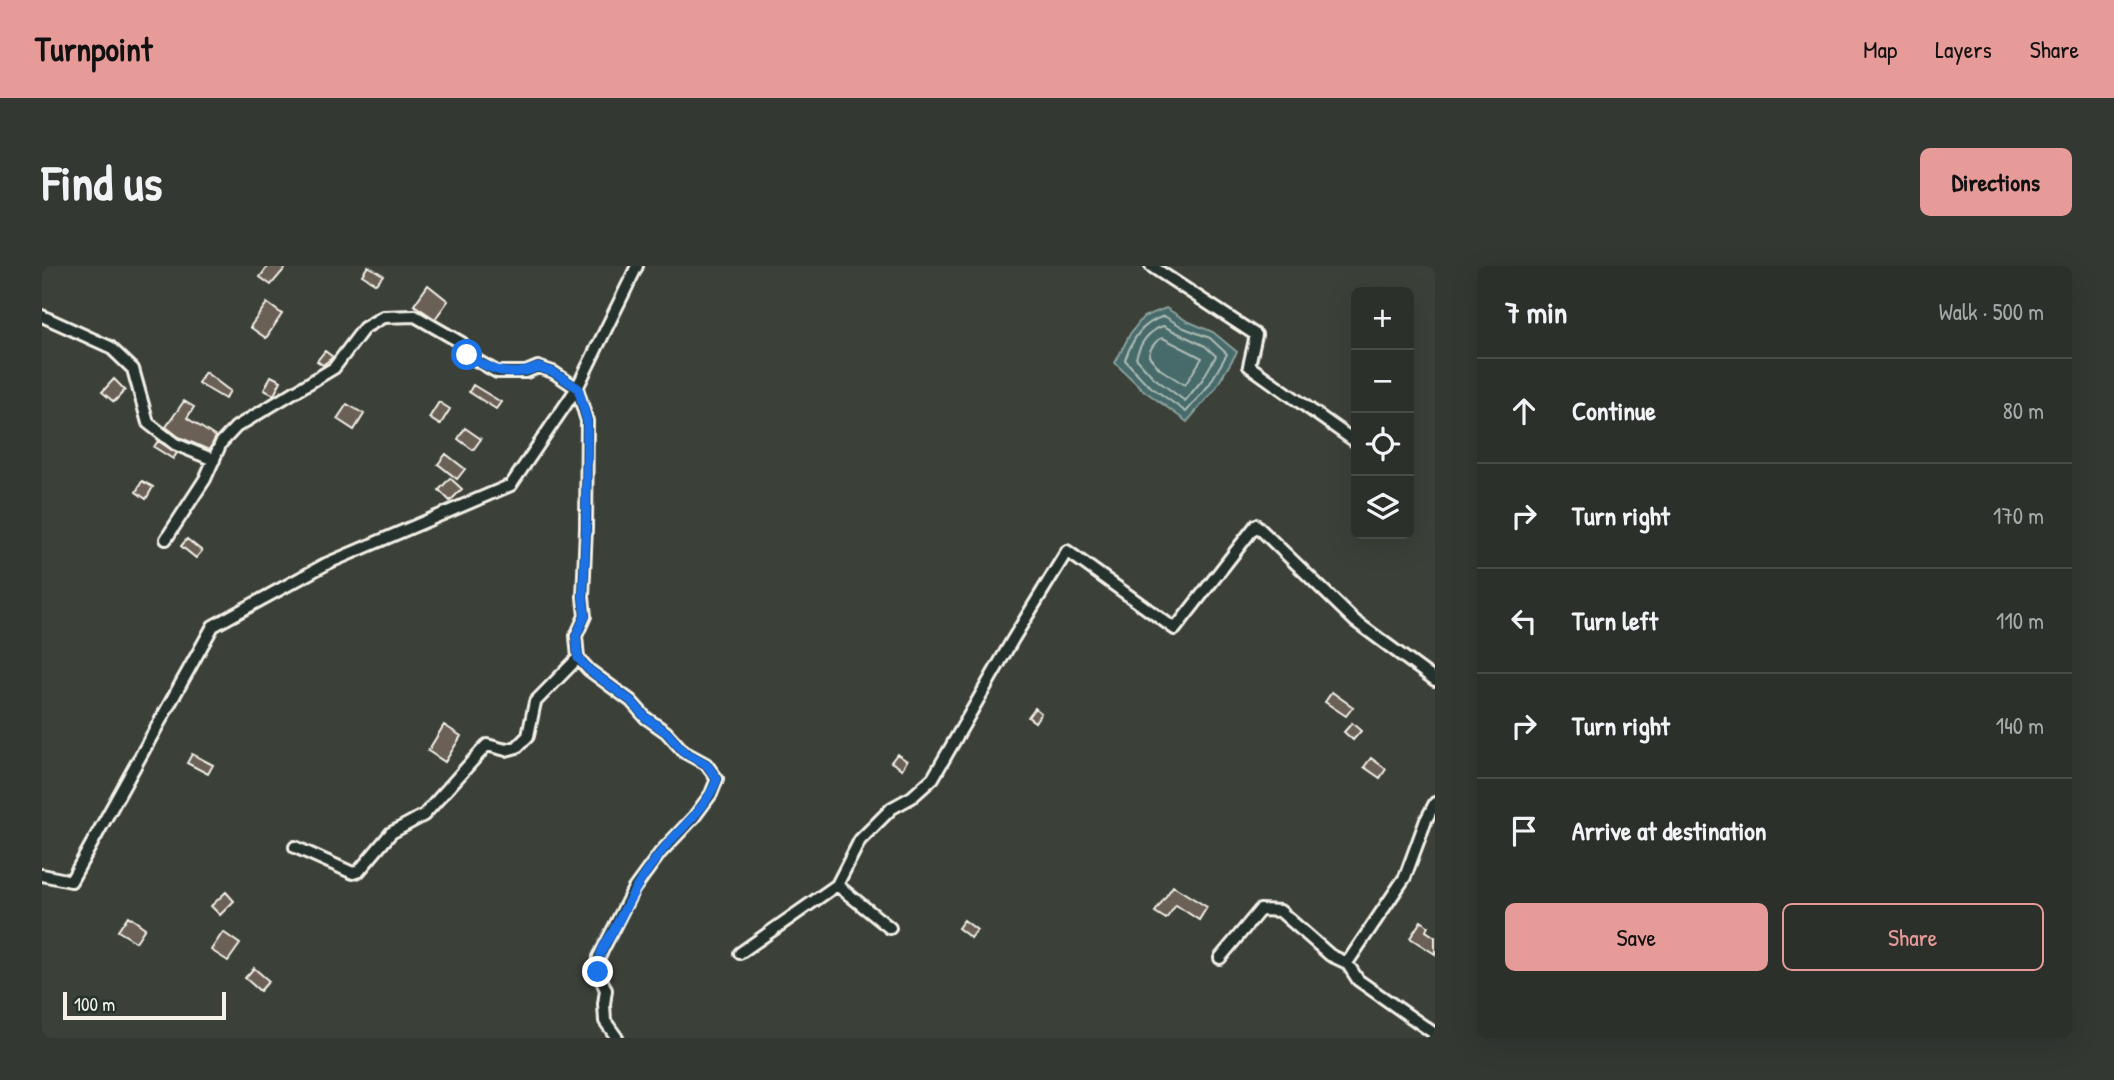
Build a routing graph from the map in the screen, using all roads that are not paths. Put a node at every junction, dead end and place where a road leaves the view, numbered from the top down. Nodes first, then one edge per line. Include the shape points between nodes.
1 (636, 266) edge
2 (1151, 266) edge
3 (42, 316) edge
4 (578, 388) junction
5 (1351, 438) edge
6 (214, 460) junction
7 (166, 539) dead end
8 (578, 658) junction
9 (1435, 680) edge
10 (1435, 803) edge
11 (295, 847) dead end
12 (42, 875) edge
13 (837, 885) junction
14 (890, 928) dead end
15 (740, 953) dead end
16 (1220, 958) dead end
17 (1347, 963) junction
18 (1435, 1034) edge
19 (617, 1038) edge

1 - 4 street
2 - 5 street via 1256,335 1249,366
3 - 6 street via 110,346 133,369 148,423 175,444
4 - 6 street via 538,367 498,372 467,355 462,343 415,316 383,317 364,328 334,368 236,427 221,443
4 - 8 street via 587,421 585,616 576,636
4 - 12 street via 511,485 328,563 213,626 71,881
6 - 7 street
8 - 11 street via 535,702 528,736 517,747 484,748 424,815 391,833 359,871 353,873
8 - 19 street via 684,752 706,764 717,779 712,794 633,890 599,957 606,1021
9 - 13 street via 1356,621 1256,525 1175,629 1067,551 933,778 892,808 860,840
10 - 17 street via 1405,877
13 - 14 street
13 - 15 street
16 - 17 street via 1260,910 1280,911 1330,955
17 - 18 street via 1358,980

